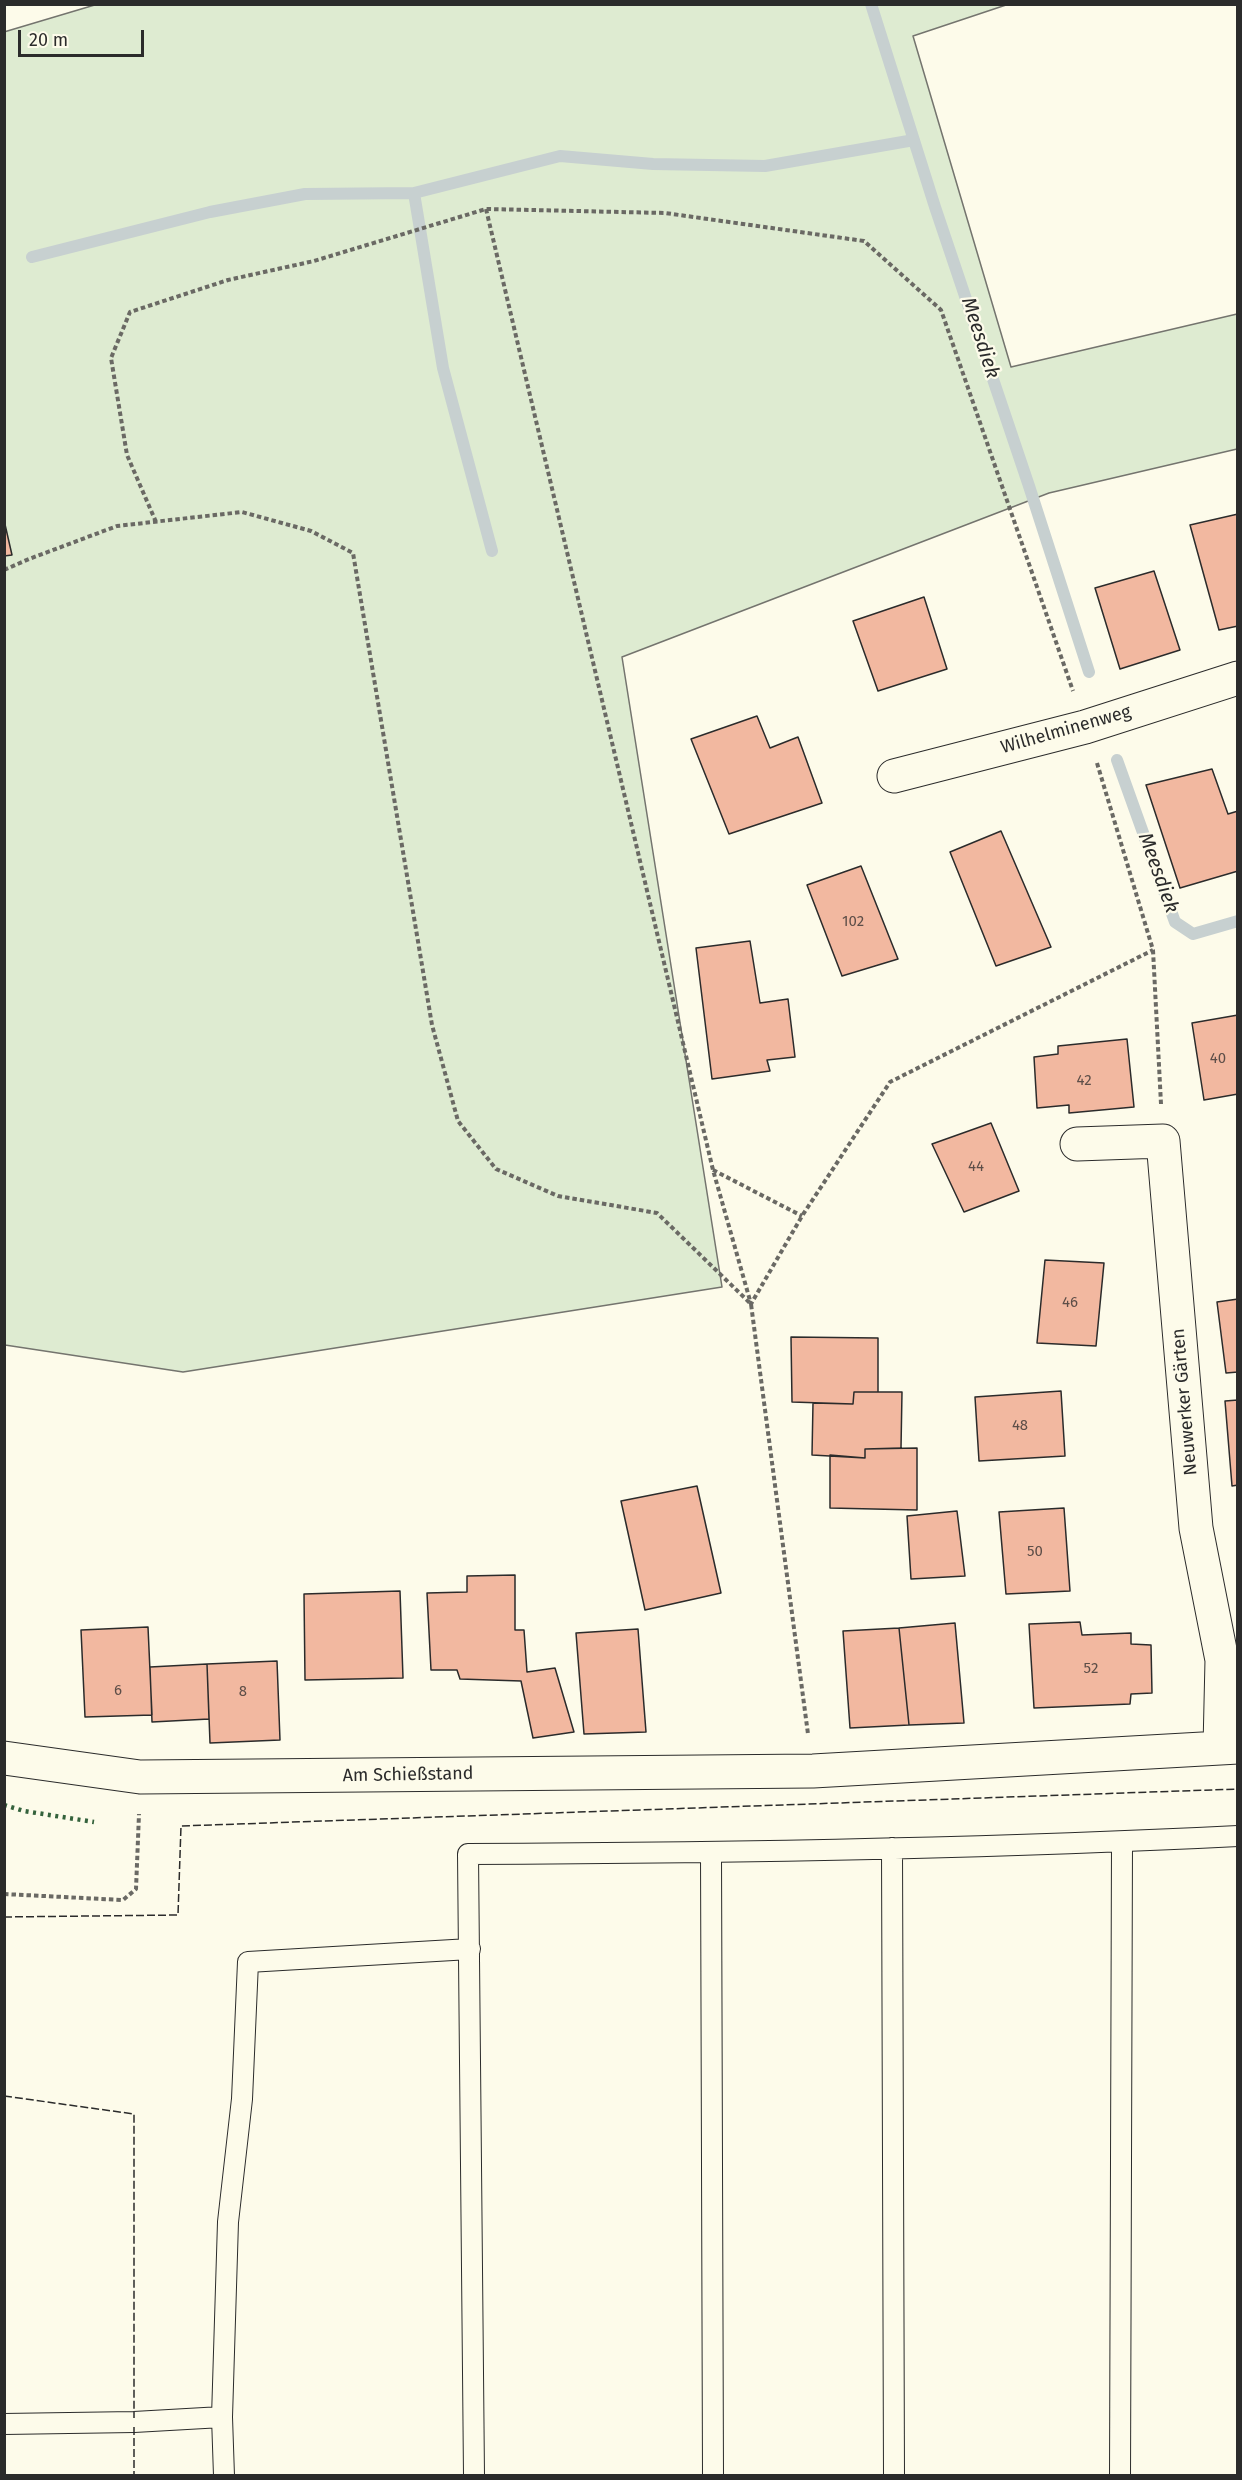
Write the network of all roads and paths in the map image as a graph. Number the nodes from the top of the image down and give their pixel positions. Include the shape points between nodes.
1 (486, 209) junction
2 (156, 522) junction
3 (4, 570) edge
4 (1238, 678) edge
5 (1085, 727) junction
6 (894, 776) dead end
7 (1154, 950) junction
8 (1163, 1141) junction
9 (1077, 1144) dead end
10 (712, 1170) junction
11 (802, 1216) junction
12 (751, 1304) junction
13 (1229, 1747) edge
14 (4, 1758) edge
15 (813, 1771) junction
16 (140, 1777) junction
17 (1238, 1836) edge
18 (1122, 1842) junction
19 (892, 1848) junction
20 (711, 1853) junction
21 (4, 1894) edge
22 (470, 1949) junction
23 (222, 2417) junction
24 (4, 2424) edge
25 (224, 2475) edge
26 (474, 2475) edge
27 (713, 2475) edge
28 (894, 2475) edge
29 (1120, 2475) edge

1 - 2 path via 314,261 228,280 130,312 111,358 127,454
1 - 5 path via 665,213 864,241 873,248 941,310
1 - 10 path
2 - 3 path via 117,526
2 - 12 path via 242,512 311,531 353,553 432,1025 458,1120 496,1169 558,1196 657,1213
4 - 5 street, Wilhelminenweg
5 - 6 street, Wilhelminenweg
5 - 7 path
7 - 8 path
7 - 11 path via 890,1082
8 - 9 street
8 - 13 street, Neuwerker Gärten via 1196,1528 1222,1660
10 - 11 path
10 - 12 path
11 - 12 path
12 - 15 path
13 - 15 street, Neuwerker Gärten
14 - 16 street, Am Schießstand
15 - 16 street, Am Schießstand
16 - 21 path via 136,1889 123,1900
17 - 18 lane
18 - 19 lane
18 - 29 lane
19 - 20 lane
19 - 28 lane
20 - 22 lane via 468,1854
20 - 27 lane
22 - 23 lane via 248,1962 242,2099 228,2222
22 - 26 lane
23 - 24 lane
23 - 25 lane

